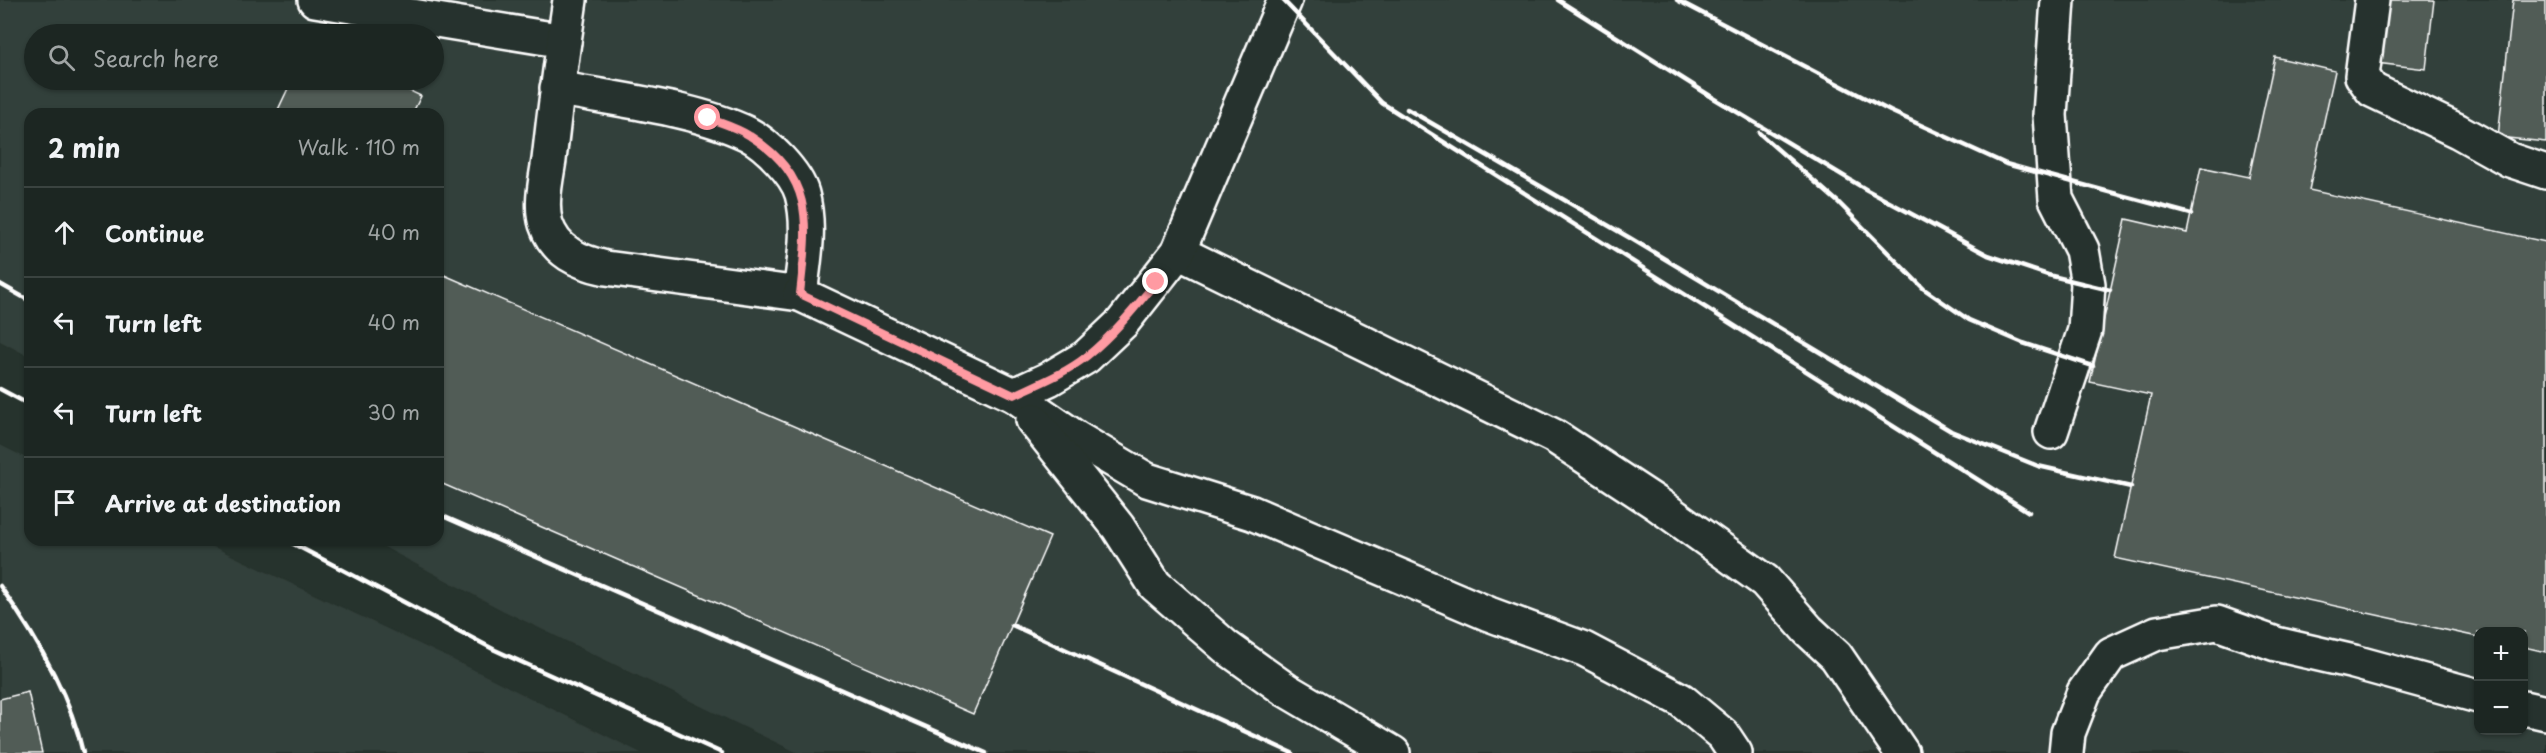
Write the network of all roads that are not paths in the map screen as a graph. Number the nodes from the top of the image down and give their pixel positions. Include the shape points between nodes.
1 (315, 0) edge
2 (570, 0) edge
3 (1285, 0) edge
4 (2058, 0) edge
5 (2372, 0) edge
6 (564, 41) junction
7 (557, 88) junction
8 (2546, 172) edge
9 (1178, 252) junction
10 (800, 294) junction
11 (1014, 395) junction
12 (2051, 432) dead end
13 (2474, 695) edge
14 (2528, 709) edge
15 (2546, 713) edge
16 (1393, 753) edge
17 (1735, 753) edge
18 (1902, 753) edge
19 (2066, 753) edge

1 - 6 lane
2 - 6 lane
3 - 9 lane
4 - 12 lane via 2050,115 2056,200 2082,250 2088,284 2085,330
5 - 8 lane via 2362,76 2372,90 2510,160
6 - 7 lane
7 - 10 lane via 708,118 750,135 785,164 802,193 807,228
7 - 10 lane via 544,201 546,224 558,247 581,262 606,268
9 - 11 lane via 1122,323 1086,357 1049,380
9 - 18 lane via 1554,436 1656,503 1765,581 1836,656
10 - 11 lane
11 - 16 lane via 1118,527 1155,585 1226,647 1286,690
11 - 17 lane via 1148,480 1252,513 1584,650 1681,700 1723,735
13 - 19 lane via 2276,644 2217,623 2157,633 2110,654 2084,692 2068,733
14 - 15 lane

